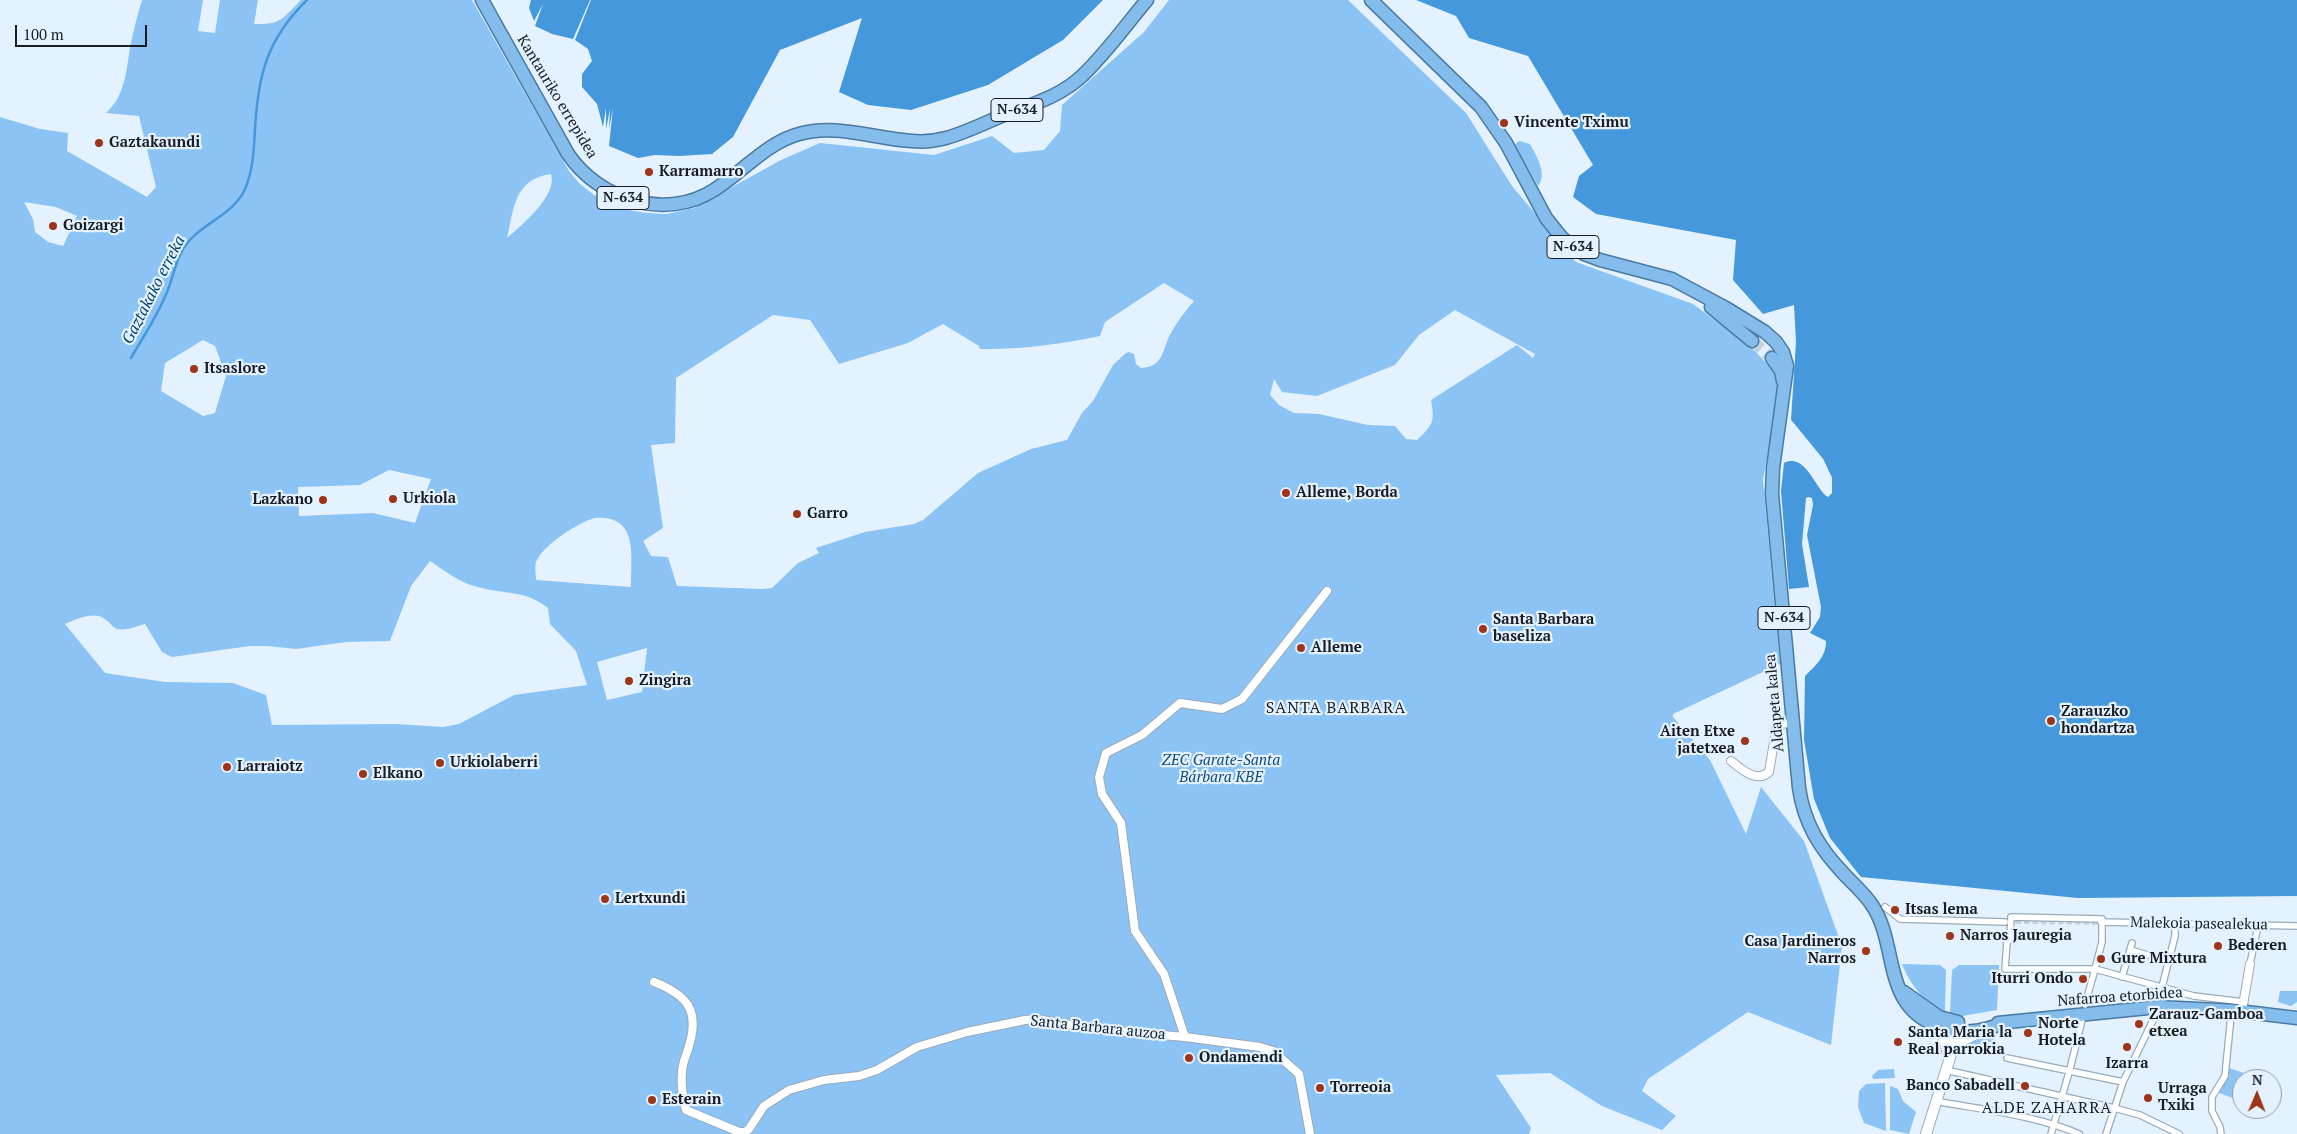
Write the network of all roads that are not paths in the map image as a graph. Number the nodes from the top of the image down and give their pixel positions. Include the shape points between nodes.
1 (482, 0) edge
2 (1146, 0) edge
3 (1371, 0) edge
4 (1690, 289) junction
5 (1752, 341) tunnel mouth
6 (1772, 358) tunnel mouth
7 (1785, 388) junction
8 (1327, 591) dead end
9 (1793, 723) junction
10 (1731, 761) dead end
11 (1885, 907) dead end
12 (2005, 922) tunnel mouth
13 (2101, 922) junction
14 (2175, 924) junction
15 (2258, 926) junction
16 (2297, 926) edge
17 (2132, 943) dead end
18 (2130, 950) junction
19 (2169, 961) junction
20 (2250, 964) joint
21 (2095, 969) junction
22 (2122, 977) junction
23 (654, 982) dead end
24 (2162, 987) junction
25 (1898, 988) junction
26 (2085, 1005) dead end
27 (2239, 1010) junction
28 (2157, 1012) dead end
29 (2297, 1018) edge
30 (2082, 1020) dead end
31 (2000, 1023) junction
32 (1949, 1029) junction
33 (1982, 1031) junction
34 (1185, 1037) junction
35 (1954, 1045) junction
36 (1949, 1057) junction
37 (2007, 1058) dead end
38 (2070, 1069) junction
39 (1950, 1071) dead end
40 (2123, 1082) junction
41 (2063, 1096) junction
42 (1941, 1102) dead end
43 (2114, 1108) junction
44 (2054, 1125) junction
45 (1310, 1134) edge
46 (1926, 1134) edge
47 (2051, 1134) edge
48 (2079, 1134) edge
49 (2106, 1134) edge
50 (2179, 1134) edge
51 (2221, 1134) edge

1 - 2 highway, Kantauriko errepidea / N-634 via 568,154 584,174 623,198 646,203 680,204 715,190 771,147 799,134 832,130 928,141 962,132 1058,93 1082,76
3 - 4 highway, N-634 via 1481,108 1506,143 1546,218 1562,238 1584,254 1665,277
4 - 5 highway, N-634
4 - 7 highway, N-634 via 1733,312 1776,342 1784,352 1787,366
6 - 7 highway, N-634 via 1781,371
7 - 9 highway, Aldapeta kalea / N-634 via 1772,494
8 - 34 street, Santa Barbara auzoa via 1242,699 1222,709 1180,703 1142,735 1106,753 1099,777 1102,794 1121,823 1135,931 1164,974
9 - 10 street via 1776,724 1769,772 1764,777 1748,773
9 - 25 highway, Aldapeta kalea / N-634 via 1800,797 1808,824 1819,844 1878,915
11 - 12 street via 1900,919
13 - 14 street, Malekoia pasealekua
13 - 21 street via 2102,942
13 - 21 street, Malekoia pasealekua via 2102,919 2011,917 2010,940 2007,942 2005,970
14 - 15 street, Malekoia pasealekua
14 - 19 street
15 - 16 street, Malekoia pasealekua
15 - 20 street
17 - 18 street
18 - 19 street
18 - 22 street
19 - 24 street
20 - 27 street
21 - 22 street
21 - 26 street
22 - 24 street
23 - 34 street, Santa Barbara auzoa via 682,996 693,1015 690,1044 682,1071 686,1110 738,1132 749,1129 764,1106 789,1090 824,1080 859,1076 877,1070 917,1046 967,1032 1038,1019 1093,1029
24 - 27 street
25 - 32 highway, N-634
25 - 32 highway, N-634 via 1909,1007 1928,1022
27 - 29 highway, Nafarroa etorbidea / N-634
27 - 31 highway, Nafarroa etorbidea / N-634 via 2158,1007
27 - 51 street via 2224,1076 2212,1097 2212,1111
28 - 40 street
30 - 38 street
31 - 32 highway, N-634 via 1964,1023
31 - 33 highway, N-634
32 - 33 highway, N-634
32 - 35 main road
32 - 36 main road
33 - 35 main road
34 - 45 street, Santa Barbara auzoa via 1260,1047 1287,1061 1299,1074
35 - 36 main road
36 - 46 main road
37 - 38 street
38 - 40 street
38 - 41 street
39 - 41 street
40 - 43 street
41 - 43 street
41 - 44 street
42 - 44 street
43 - 49 street
43 - 50 street via 2140,1115
44 - 47 street
44 - 48 street

